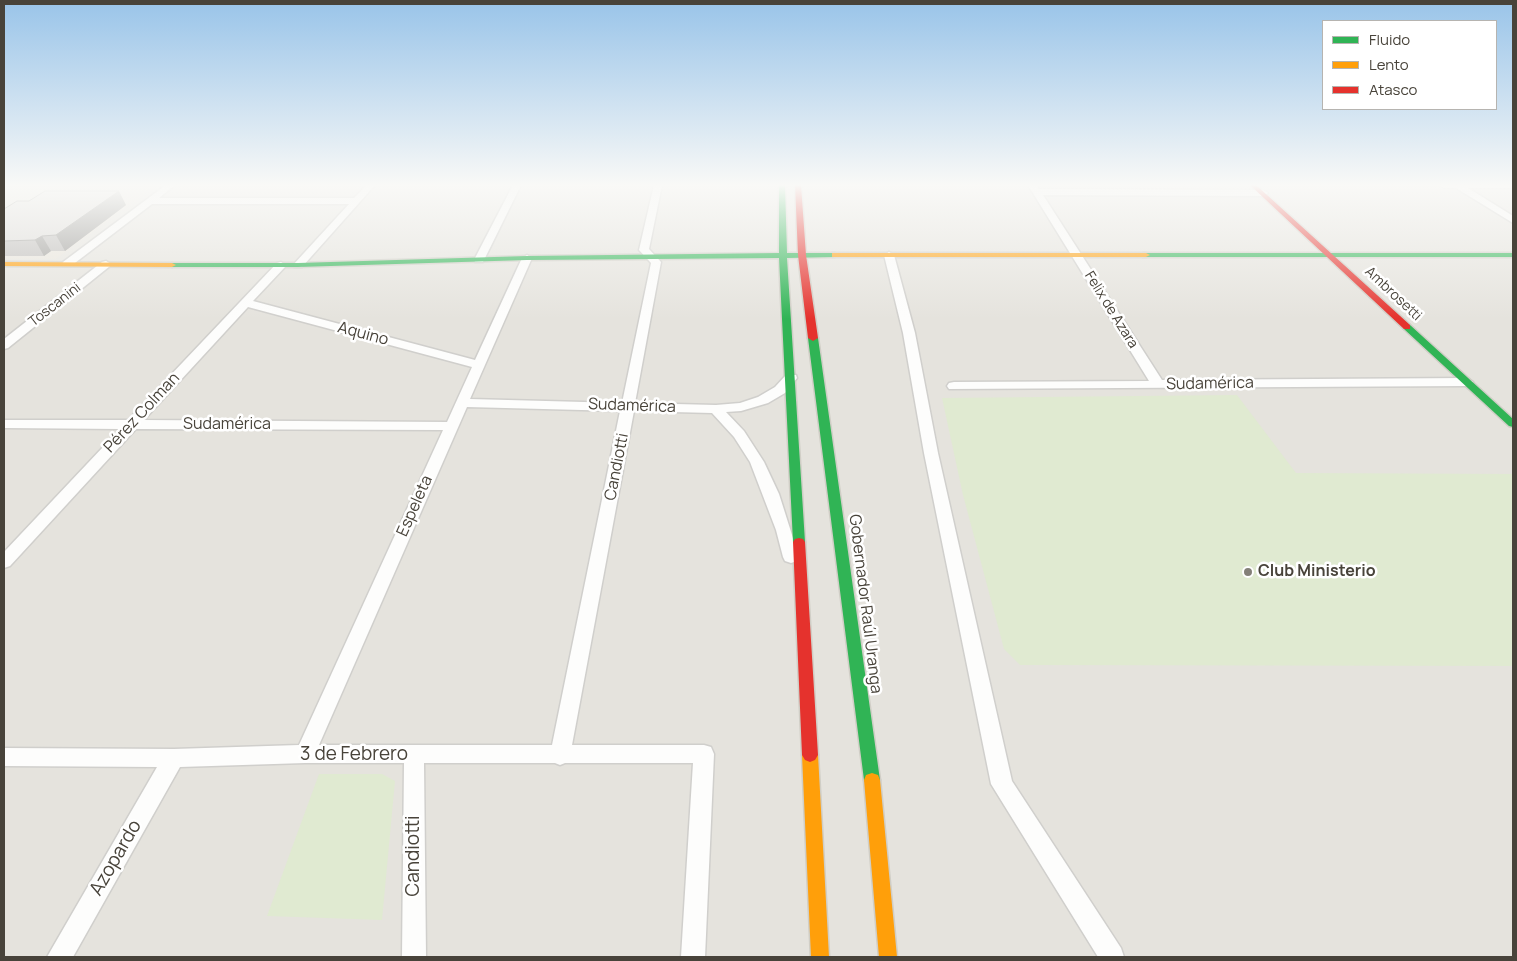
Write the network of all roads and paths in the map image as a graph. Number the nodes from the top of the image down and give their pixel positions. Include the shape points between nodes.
1 (112, 230) edge
2 (330, 230) edge
3 (494, 230) edge
4 (648, 230) edge
5 (783, 230) edge
6 (801, 230) edge
7 (1060, 230) edge
8 (1302, 230) edge
9 (1075, 254) junction
10 (1328, 254) junction
11 (783, 255) junction
12 (802, 255) junction
13 (889, 255) junction
14 (1513, 255) edge
15 (651, 256) junction
16 (527, 258) junction
17 (479, 260) junction
18 (4, 264) edge
19 (67, 264) junction
20 (106, 264) junction
21 (280, 265) junction
22 (298, 265) junction
23 (246, 303) junction
24 (4, 345) edge
25 (480, 365) junction
26 (791, 378) junction
27 (1467, 382) junction
28 (1158, 385) junction
29 (954, 386) dead end
30 (463, 403) junction
31 (629, 406) junction
32 (716, 409) junction
33 (4, 424) edge
34 (1513, 424) edge
35 (130, 425) junction
36 (450, 426) junction
37 (4, 562) edge
38 (802, 602) junction
39 (305, 754) junction
40 (4, 756) edge
41 (414, 756) junction
42 (560, 756) junction
43 (174, 758) junction
44 (59, 957) edge
45 (414, 957) edge
46 (693, 957) edge
47 (820, 957) edge
48 (888, 957) edge
49 (1112, 957) edge

1 - 19 street, Toscanini
2 - 22 street
3 - 17 street
4 - 15 street, Candiotti via 644,250
5 - 11 street
6 - 12 street, Gobernador Raúl Uranga
7 - 9 street, Felix de Azara
8 - 10 street, Ambrosetti
9 - 10 street
9 - 13 street
9 - 28 street, Felix de Azara
10 - 14 street
10 - 27 street, Ambrosetti
11 - 12 street
11 - 15 street
11 - 26 street
12 - 13 street
12 - 48 street, Gobernador Raúl Uranga via 872,788
13 - 49 street via 909,333 931,453 1002,784
15 - 16 street
15 - 31 street, Candiotti via 656,262
16 - 17 street
16 - 25 street, Espeleta
17 - 22 street
18 - 19 street
19 - 20 street
20 - 21 street
20 - 24 street, Toscanini
21 - 22 street
21 - 23 street, Pérez Colman
23 - 25 street, Aquino
23 - 35 street, Pérez Colman
25 - 30 street, Espeleta
26 - 32 street, Sudamérica via 780,390 763,400
26 - 38 street
27 - 28 street, Sudamérica
27 - 34 street, Ambrosetti
28 - 29 street, Sudamérica
30 - 31 street, Sudamérica
30 - 36 street, Espeleta
31 - 32 street, Sudamérica
31 - 42 street, Candiotti
32 - 38 street via 740,434 757,462 784,530
33 - 35 street, Sudamérica
35 - 36 street, Sudamérica
35 - 37 street, Pérez Colman
36 - 39 street, Espeleta
38 - 47 street
39 - 41 street, 3 de Febrero
39 - 43 street, 3 de Febrero
40 - 43 street, 3 de Febrero
41 - 42 street, 3 de Febrero
41 - 45 street, Candiotti
42 - 46 street, 3 de Febrero via 704,754
43 - 44 street, Azopardo

